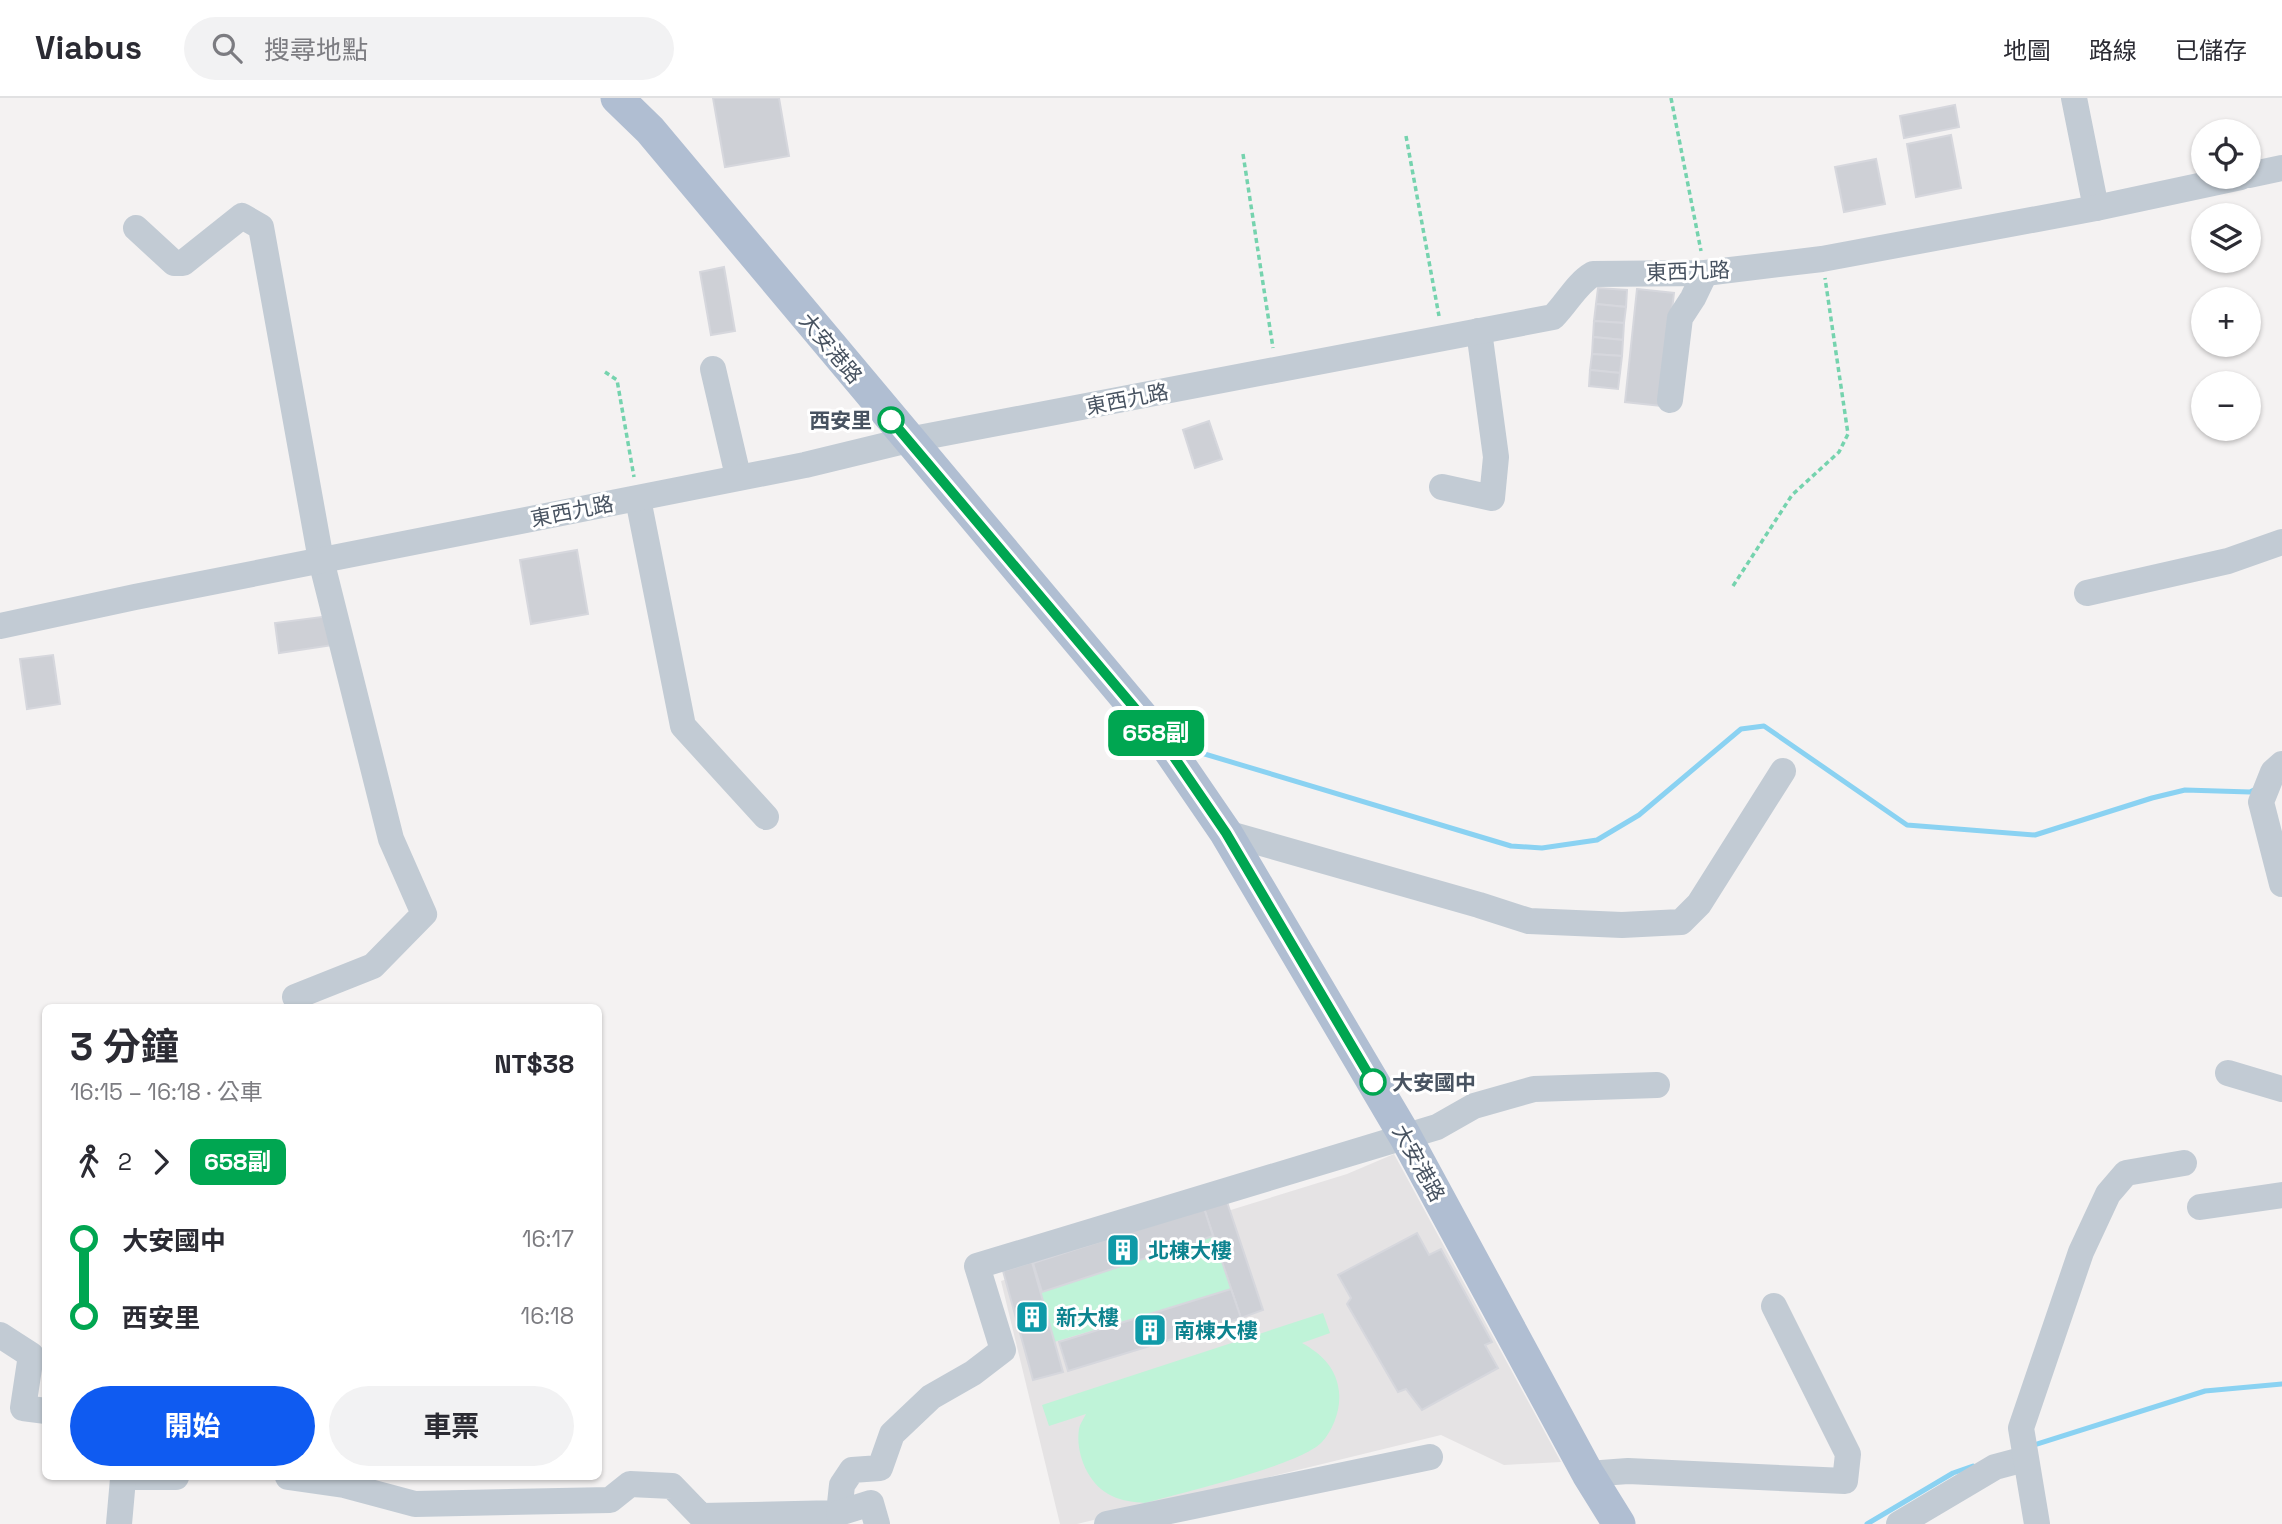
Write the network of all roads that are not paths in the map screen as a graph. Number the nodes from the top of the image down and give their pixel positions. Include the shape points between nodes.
1 (617, 98) edge
2 (2074, 98) edge
3 (2282, 168) edge
4 (2261, 172) edge
5 (2191, 188) edge
6 (2096, 208) junction
7 (136, 228) dead end
8 (1705, 273) junction
9 (1479, 331) junction
10 (713, 369) dead end
11 (1670, 400) dead end
12 (908, 440) junction
13 (738, 477) junction
14 (1442, 487) dead end
15 (638, 499) junction
16 (2282, 542) edge
17 (321, 560) junction
18 (2087, 593) dead end
19 (0, 626) edge
20 (2282, 764) edge
21 (1783, 771) dead end
22 (766, 817) dead end
23 (1226, 833) junction
24 (2282, 884) edge
25 (295, 997) dead end
26 (2228, 1073) dead end
27 (1657, 1085) dead end
28 (2282, 1089) edge
29 (1405, 1136) junction
30 (2184, 1163) dead end
31 (2282, 1195) edge
32 (2200, 1207) dead end
33 (1773, 1306) dead end
34 (0, 1335) edge
35 (42, 1410) edge
36 (2024, 1445) junction
37 (1430, 1457) dead end
38 (1588, 1474) junction
39 (123, 1480) edge
40 (309, 1480) edge
41 (611, 1512) edge
42 (839, 1513) junction
43 (119, 1524) edge
44 (877, 1524) edge
45 (1107, 1524) edge
46 (1619, 1524) edge
47 (1899, 1524) edge
48 (2037, 1524) edge

1 - 12 main road, 大安港路 via 650,130
2 - 6 street
3 - 4 street
5 - 6 street, 東西九路
6 - 8 street, 東西九路 via 1822,259
7 - 17 street via 174,263 183,263 242,215 261,227
8 - 9 street, 東西九路 via 1593,274 1580,281 1553,317
8 - 11 street via 1680,317
9 - 12 street, 東西九路
9 - 14 street via 1496,457 1492,499
10 - 13 street
12 - 13 street, 東西九路
12 - 23 main road, 大安港路 via 1165,744
13 - 15 street, 東西九路
15 - 17 street, 東西九路
15 - 22 street via 683,726
16 - 18 street via 2228,561
17 - 19 street, 東西九路
17 - 25 street via 391,839 424,914 373,965
20 - 24 street via 2273,772 2261,802
21 - 23 street via 1699,904 1681,922 1529,921
23 - 29 main road, 大安港路
26 - 28 street
27 - 29 street via 1534,1089 1474,1106 1437,1127
29 - 38 main road, 大安港路
29 - 42 street via 977,1266 1003,1350 930,1397 892,1434 880,1468 852,1471 842,1485
30 - 36 street via 2126,1174 2108,1194 2081,1252
31 - 32 street
33 - 38 street via 1848,1454 1845,1481 1628,1471
34 - 35 street via 31,1355 23,1408
36 - 47 street
36 - 48 street
37 - 45 street
38 - 46 main road, 大安港路
39 - 43 street
40 - 41 street via 415,1504
41 - 42 street via 630,1484 672,1486 701,1516
42 - 44 street via 871,1503

